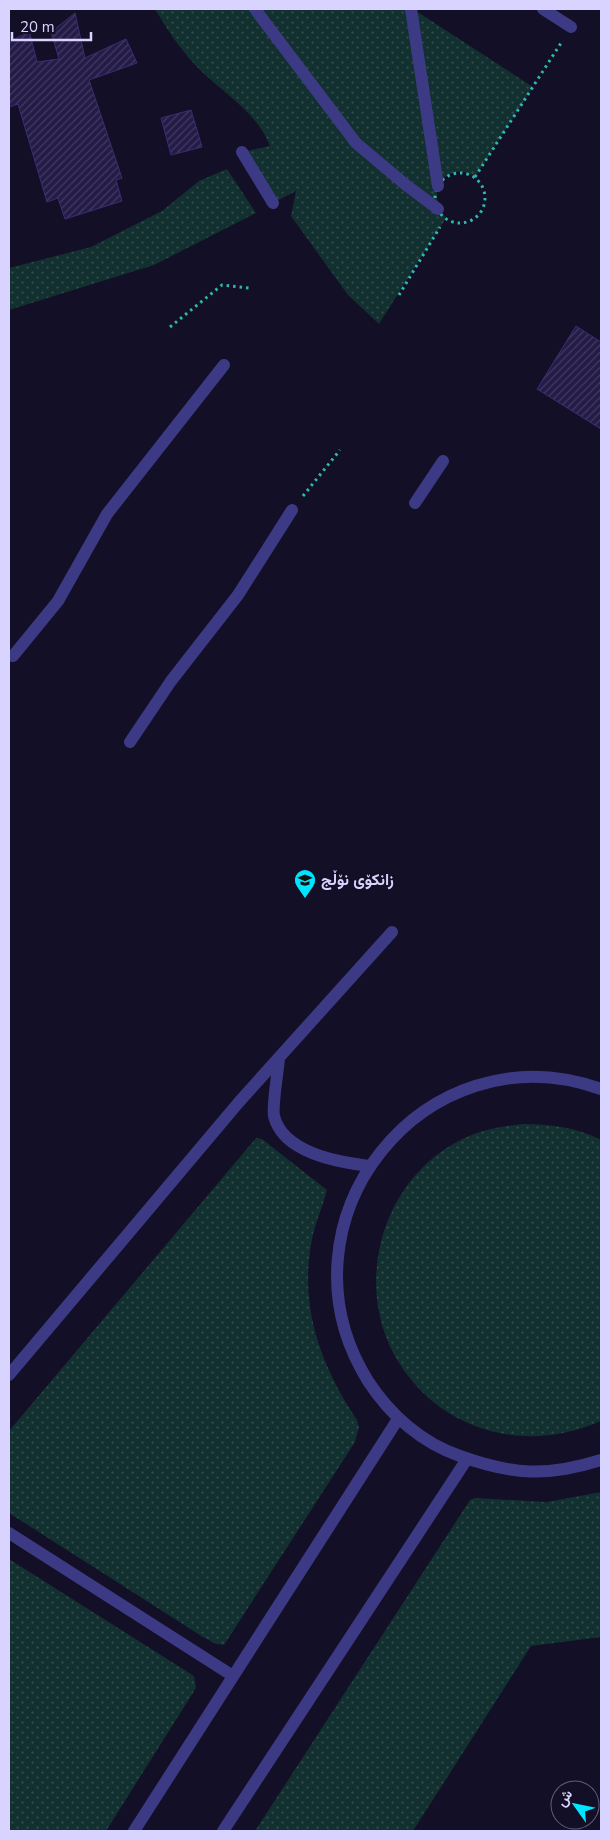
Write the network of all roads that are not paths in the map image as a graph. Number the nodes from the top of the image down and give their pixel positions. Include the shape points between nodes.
1 (255, 9) edge
2 (411, 9) edge
3 (543, 9) edge
4 (571, 27) road end
5 (242, 152) dead end
6 (438, 186) road end
7 (273, 203) dead end
8 (442, 214) road end
9 (224, 365) dead end
10 (443, 461) dead end
11 (415, 503) dead end
12 (292, 510) road end
13 (13, 656) dead end
14 (130, 742) dead end
15 (392, 932) dead end
16 (279, 1058) junction
17 (601, 1089) edge
18 (369, 1166) junction
19 (9, 1375) edge
20 (398, 1419) junction
21 (467, 1459) junction
22 (601, 1460) edge
23 (9, 1532) edge
24 (233, 1676) junction
25 (134, 1831) edge
26 (223, 1831) edge

1 - 8 street via 356,143
2 - 6 street
3 - 4 street
5 - 7 street
9 - 13 street via 107,514 58,601
10 - 11 street
12 - 14 street via 238,595 171,681
15 - 16 street
16 - 18 street via 274,1115 285,1136 319,1156 336,1162
16 - 19 street
17 - 18 street via 531,1076 474,1086 422,1111 400,1130
18 - 20 street via 350,1204 340,1235 338,1301 357,1364
20 - 21 street via 441,1449
20 - 24 street
21 - 22 street via 521,1472 559,1470
21 - 26 street
23 - 24 street
24 - 25 street

